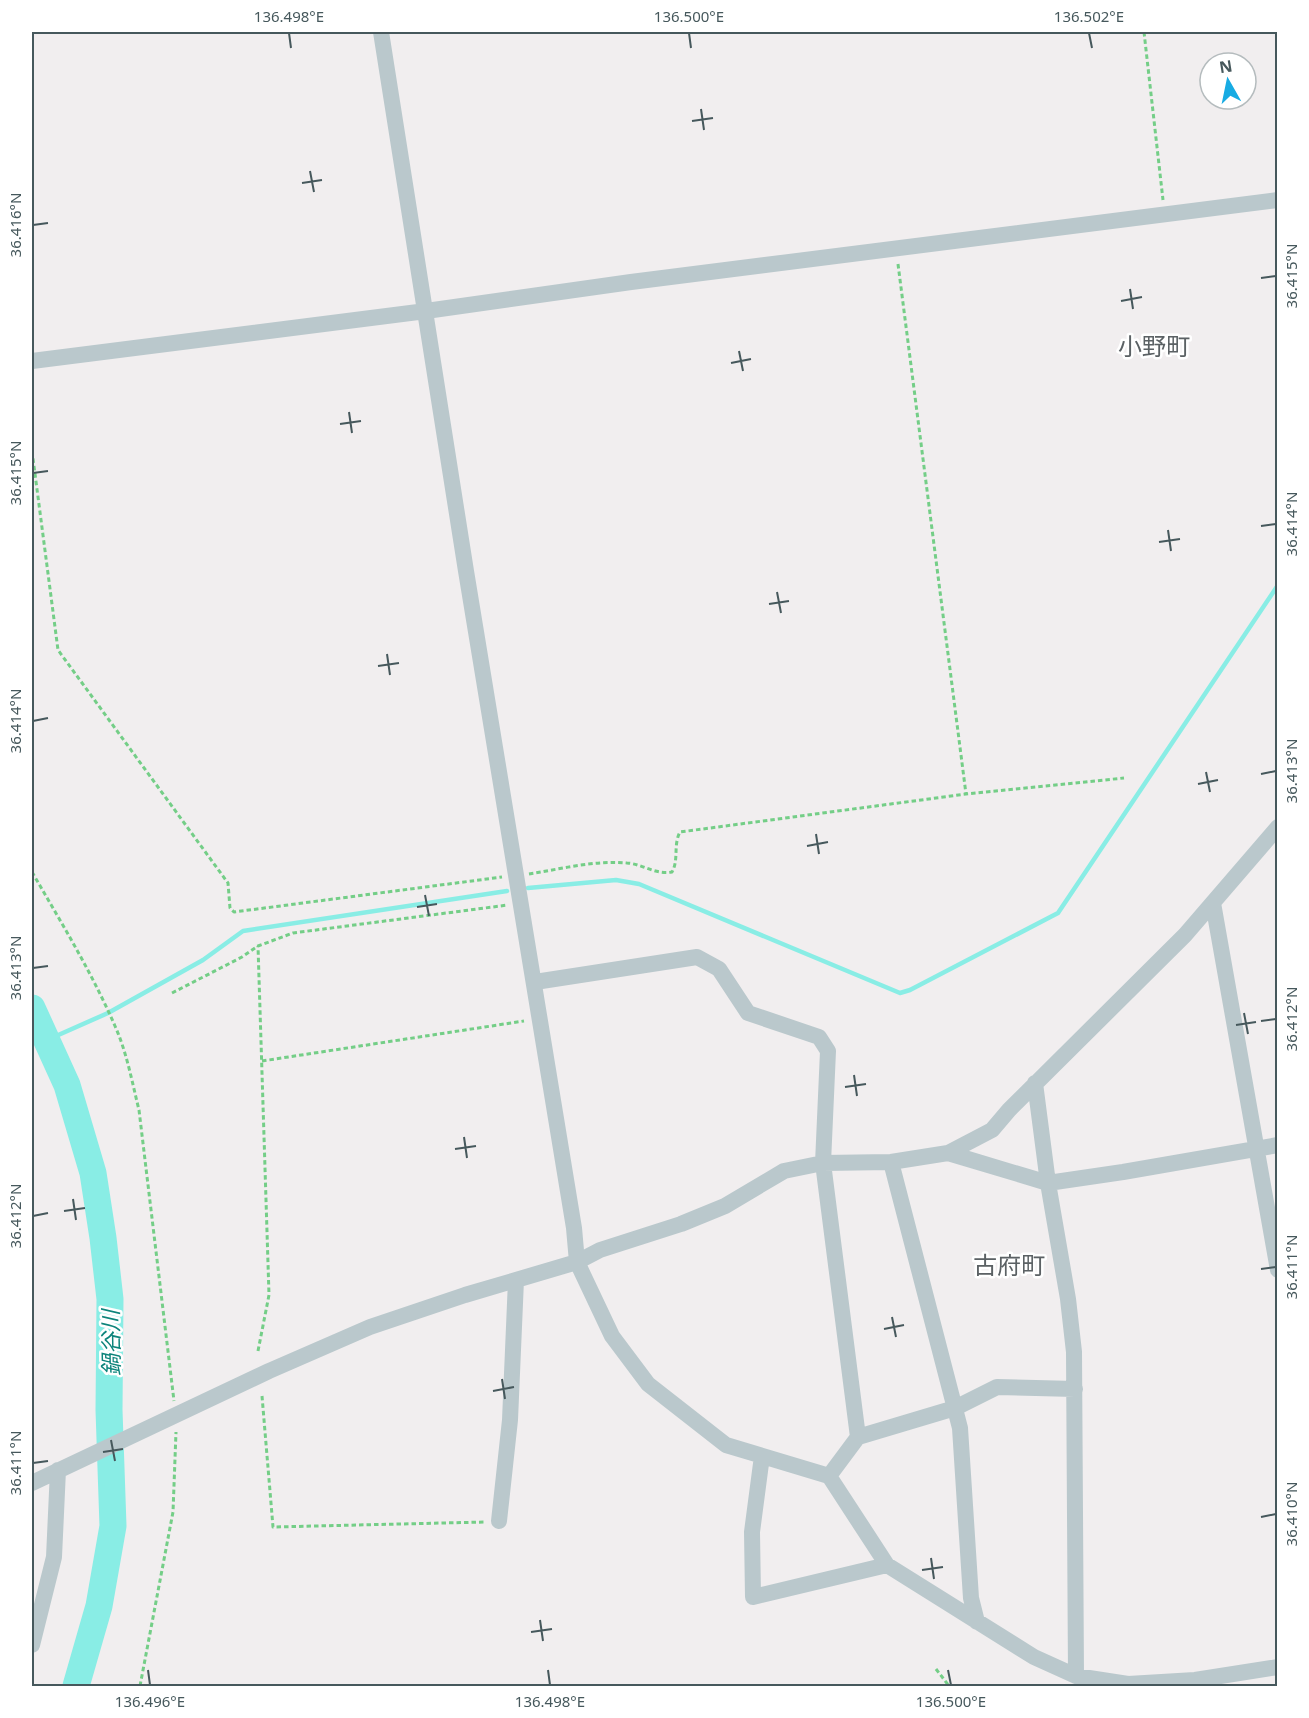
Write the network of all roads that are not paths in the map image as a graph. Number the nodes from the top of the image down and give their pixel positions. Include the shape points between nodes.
1 (381, 32) edge
2 (1278, 200) edge
3 (426, 312) junction
4 (32, 361) edge
5 (1278, 827) edge
6 (1214, 903) junction
7 (534, 982) junction
8 (1035, 1083) junction
9 (1278, 1145) edge
10 (1256, 1149) junction
11 (948, 1153) junction
12 (891, 1162) junction
13 (824, 1163) junction
14 (1048, 1183) junction
15 (577, 1262) junction
16 (1278, 1270) edge
17 (516, 1280) junction
18 (1075, 1389) junction
19 (955, 1408) junction
20 (858, 1437) junction
21 (762, 1456) junction
22 (58, 1470) junction
23 (829, 1476) junction
24 (32, 1483) edge
25 (499, 1521) road end
26 (887, 1565) junction
27 (977, 1622) junction
28 (32, 1645) edge
29 (1278, 1667) edge
30 (1076, 1676) junction

1 - 3 street
2 - 3 street via 631,282
3 - 4 street
3 - 7 street
5 - 6 street
6 - 8 street
6 - 10 street
7 - 13 street via 697,957 719,969 748,1013 819,1037 828,1051
7 - 15 street
8 - 11 street via 992,1130
8 - 14 street
9 - 10 street
10 - 14 street
10 - 16 street
11 - 12 street
11 - 14 street
12 - 13 street
12 - 19 street
13 - 15 street via 784,1171 725,1206 600,1250
13 - 20 street
14 - 18 street via 1068,1299
15 - 17 street
15 - 21 street via 612,1336 648,1384 726,1445
17 - 22 street via 370,1327
17 - 25 street via 510,1420
18 - 19 street via 997,1387
18 - 30 street
19 - 20 street
19 - 27 street via 960,1428 971,1598
20 - 23 street
21 - 23 street
21 - 26 street via 752,1532 753,1597
22 - 24 street
22 - 28 street via 54,1557
23 - 26 street
26 - 27 street
27 - 30 street via 1034,1657
29 - 30 street via 1195,1680 1128,1684

